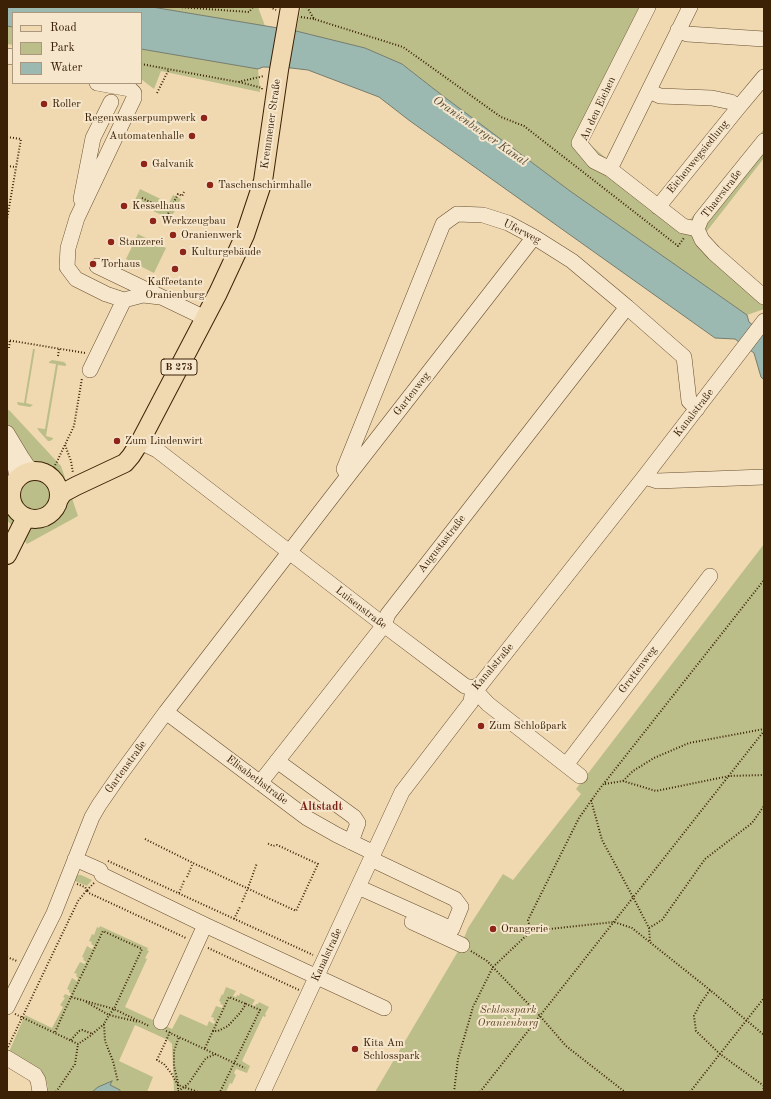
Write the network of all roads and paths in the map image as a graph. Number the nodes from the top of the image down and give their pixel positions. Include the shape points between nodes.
1 (178, 7) edge
2 (253, 7) edge
3 (270, 7) edge
4 (307, 7) edge
5 (648, 7) edge
6 (690, 7) edge
7 (287, 14) edge
8 (314, 19) junction
9 (678, 30) junction
10 (764, 39) edge
11 (142, 64) edge
12 (169, 69) junction
13 (271, 73) junction
14 (764, 77) edge
15 (238, 82) junction
16 (102, 84) edge
17 (649, 91) junction
18 (157, 93) dead end
19 (261, 95) dead end
20 (111, 102) dead end
21 (738, 108) junction
22 (7, 137) edge
23 (764, 141) edge
24 (7, 166) edge
25 (16, 167) junction
26 (610, 169) junction
27 (184, 192) dead end
28 (142, 198) dead end
29 (164, 201) dead end
30 (152, 202) junction
31 (161, 207) junction
32 (658, 207) junction
33 (149, 208) dead end
34 (169, 211) junction
35 (7, 218) edge
36 (78, 218) junction
37 (173, 218) dead end
38 (697, 229) junction
39 (534, 237) junction
40 (678, 246) dead end
41 (97, 266) dead end
42 (160, 297) junction
43 (764, 297) edge
44 (124, 300) junction
45 (627, 307) junction
46 (205, 318) junction
47 (762, 324) edge
48 (9, 340) edge
49 (8, 348) dead end
50 (59, 349) junction
51 (86, 354) dead end
52 (58, 356) dead end
53 (86, 373) joint
54 (697, 409) junction
55 (7, 433) edge
56 (140, 442) junction
57 (65, 445) junction
58 (7, 447) edge
59 (108, 470) junction
60 (74, 473) dead end
61 (46, 475) junction
62 (348, 476) junction
63 (645, 476) junction
64 (764, 477) edge
65 (16, 479) junction
66 (58, 499) junction
67 (9, 502) edge
68 (26, 517) junction
69 (290, 552) junction
70 (7, 555) edge
71 (710, 576) dead end
72 (764, 580) edge
73 (384, 625) junction
74 (473, 688) junction
75 (166, 712) junction
76 (764, 730) edge
77 (277, 761) junction
78 (566, 765) junction
79 (764, 775) edge
80 (580, 776) dead end
81 (729, 776) junction
82 (623, 781) junction
83 (260, 783) junction
84 (604, 785) junction
85 (591, 800) junction
86 (764, 806) edge
87 (145, 839) dead end
88 (351, 842) junction
89 (267, 843) dead end
90 (372, 856) junction
91 (108, 860) dead end
92 (74, 863) junction
93 (193, 863) junction
94 (257, 863) dead end
95 (186, 877) dead end
96 (184, 881) dead end
97 (248, 888) junction
98 (356, 892) junction
99 (179, 893) junction
100 (634, 897) junction
101 (242, 902) dead end
102 (240, 907) dead end
103 (223, 914) junction
104 (234, 919) junction
105 (614, 922) junction
106 (210, 927) junction
107 (649, 928) junction
108 (531, 931) junction
109 (197, 943) junction
110 (650, 943) junction
111 (462, 944) joint
112 (324, 961) junction
113 (493, 968) junction
114 (317, 977) junction
115 (710, 990) junction
116 (309, 994) junction
117 (71, 997) junction
118 (764, 998) edge
119 (84, 1001) junction
120 (246, 1004) junction
121 (384, 1008) dead end
122 (114, 1009) junction
123 (10, 1010) edge
124 (109, 1015) junction
125 (540, 1016) junction
126 (22, 1018) junction
127 (746, 1020) junction
128 (142, 1023) junction
129 (104, 1024) junction
130 (164, 1028) junction
131 (213, 1031) junction
132 (55, 1032) junction
133 (93, 1034) junction
134 (764, 1036) edge
135 (180, 1038) junction
136 (70, 1040) junction
137 (78, 1044) junction
138 (204, 1049) junction
139 (7, 1050) edge
140 (216, 1054) junction
141 (720, 1054) junction
142 (7, 1058) edge
143 (234, 1063) junction
144 (245, 1068) dead end
145 (118, 1082) dead end
146 (178, 1085) junction
147 (764, 1086) edge
148 (185, 1087) junction
149 (40, 1089) edge
150 (56, 1092) edge
151 (178, 1092) edge
152 (198, 1092) edge
153 (220, 1092) edge
154 (263, 1092) edge
155 (454, 1092) edge
156 (480, 1092) edge
157 (625, 1092) edge
158 (690, 1092) edge
159 (763, 1092) edge

1 - 2 path via 249,12
3 - 7 path
4 - 8 path
5 - 26 street, An den Eichen via 579,143 594,161
6 - 9 street
7 - 8 path
7 - 13 main road, B 273
8 - 40 path via 403,47 501,117 524,126
9 - 10 street via 687,34
9 - 17 street
11 - 12 path
12 - 15 path
12 - 18 path
13 - 15 path
13 - 46 main road, Kremmener Straße / B 273 via 263,181 245,235
14 - 21 street, Eichenwegsiedlung
15 - 19 path via 262,88
16 - 36 street via 130,89 134,93 134,98
17 - 21 street via 660,96 712,98 731,102
17 - 26 street
20 - 36 street via 93,138
21 - 32 street, Eichenwegsiedlung
22 - 25 path via 21,139
23 - 38 street, Thaerstraße via 701,219
24 - 25 path
25 - 35 path
26 - 32 street, An den Eichen
27 - 34 path via 182,196 178,194
28 - 30 path
29 - 31 path
30 - 31 path
30 - 33 path
31 - 34 path
32 - 38 street, An den Eichen via 683,226
34 - 37 path via 167,216
36 - 44 street via 68,248 67,267 76,279
38 - 43 street, Thaerstraße via 702,240 714,253
39 - 45 street, Uferweg via 572,261
39 - 62 street, Gartenweg
39 - 62 street, Uferweg via 508,223 483,215 457,214 443,224 344,469
41 - 42 street
42 - 44 street via 143,295
42 - 46 street
44 - 53 street
45 - 54 street, Uferweg via 684,357 689,401
45 - 73 street, Augustastraße via 388,614
46 - 56 main road, Kremmener Straße / B 273
47 - 54 street, Kanalstraße
48 - 49 path
48 - 50 path
50 - 51 path
50 - 52 path
53 - 57 path via 74,426
54 - 63 street, Kanalstraße
55 - 61 street via 28,466
56 - 59 main road, Kremmener Straße / B 273 via 127,461
56 - 69 street, Luisenstraße via 157,450
57 - 60 path
57 - 61 path
58 - 65 street via 14,461
59 - 61 main road, Kremmener Straße / B 273 via 59,480
59 - 66 main road, Kremmener Straße / B 273 via 63,493
61 - 65 main road via 24,473
61 - 66 main road via 58,488
62 - 69 street, Gartenweg
63 - 64 street via 657,481
63 - 74 street, Kanalstraße via 481,684
65 - 67 main road via 12,485
66 - 68 main road via 54,509 45,517
67 - 68 main road
68 - 70 main road
69 - 73 street, Luisenstraße
69 - 75 street, Gartenstraße
71 - 78 street, Grottenweg
72 - 84 path
73 - 74 street, Luisenstraße via 466,686
73 - 77 street, Augustastraße
74 - 78 street, Luisenstraße via 488,704
74 - 90 street, Kanalstraße via 471,702 402,792
75 - 83 street, Elisabethstraße
75 - 92 street, Gartenstraße via 99,805
76 - 81 path
76 - 82 path via 689,743 654,758 633,771
77 - 83 street, Augustastraße
77 - 88 street via 354,817 358,823
78 - 80 street, Luisenstraße
79 - 81 path
81 - 82 path via 656,791
81 - 100 path
82 - 84 path
83 - 88 street, Elisabethstraße via 307,818
84 - 85 path
85 - 100 path via 602,840
85 - 108 path via 579,818 528,920
86 - 107 path via 752,823 705,859 662,920
87 - 93 path
88 - 90 street, Elisabethstraße
89 - 97 path via 318,864 296,911
90 - 98 street, Kanalstraße
90 - 98 street, Elisabethstraße via 455,899 461,907 452,928
91 - 99 path
92 - 106 street via 95,878 102,875
92 - 123 street, Gartenstraße
93 - 95 path
93 - 97 path
94 - 97 path
96 - 99 path
97 - 101 path
98 - 111 street
98 - 112 street, Kanalstraße
99 - 103 path
100 - 105 path
100 - 107 path
102 - 104 path
103 - 104 path
103 - 106 path
104 - 112 path
105 - 108 path
105 - 110 path via 632,928
105 - 125 path
106 - 109 street
106 - 114 street
107 - 110 path
108 - 113 path
109 - 116 path
109 - 126 path via 87,890 78,901
109 - 130 street
110 - 115 path
111 - 113 path
112 - 114 street, Kanalstraße
113 - 125 path
113 - 155 path via 473,1007 458,1059
114 - 116 street, Kanalstraße
114 - 121 street
115 - 127 path
115 - 141 path via 694,1016 696,1031
116 - 154 street, Kanalstraße
117 - 119 path
117 - 122 path via 103,931 142,949
117 - 132 path
118 - 127 path
119 - 122 path
119 - 124 path
120 - 131 path via 228,1026
120 - 131 path via 229,997
120 - 143 path via 260,1010
122 - 124 path
122 - 128 path
123 - 126 path
124 - 128 path
124 - 129 path
125 - 156 path
125 - 157 path via 566,1046
126 - 132 path
126 - 139 path
127 - 134 path
127 - 141 path
128 - 130 path
129 - 133 path
129 - 145 path via 105,1041
130 - 135 path
130 - 146 path via 157,1060 164,1064
131 - 138 path
132 - 136 path
133 - 136 path via 78,1031
133 - 137 path
135 - 138 path
135 - 146 path via 174,1051
136 - 137 path
137 - 150 path via 75,1064
138 - 140 path
140 - 143 path
140 - 148 path via 206,1058
141 - 147 path
141 - 158 path
142 - 149 street via 34,1074
143 - 144 path
143 - 153 path
146 - 148 path
146 - 151 path
147 - 159 path
148 - 151 path
148 - 152 path

